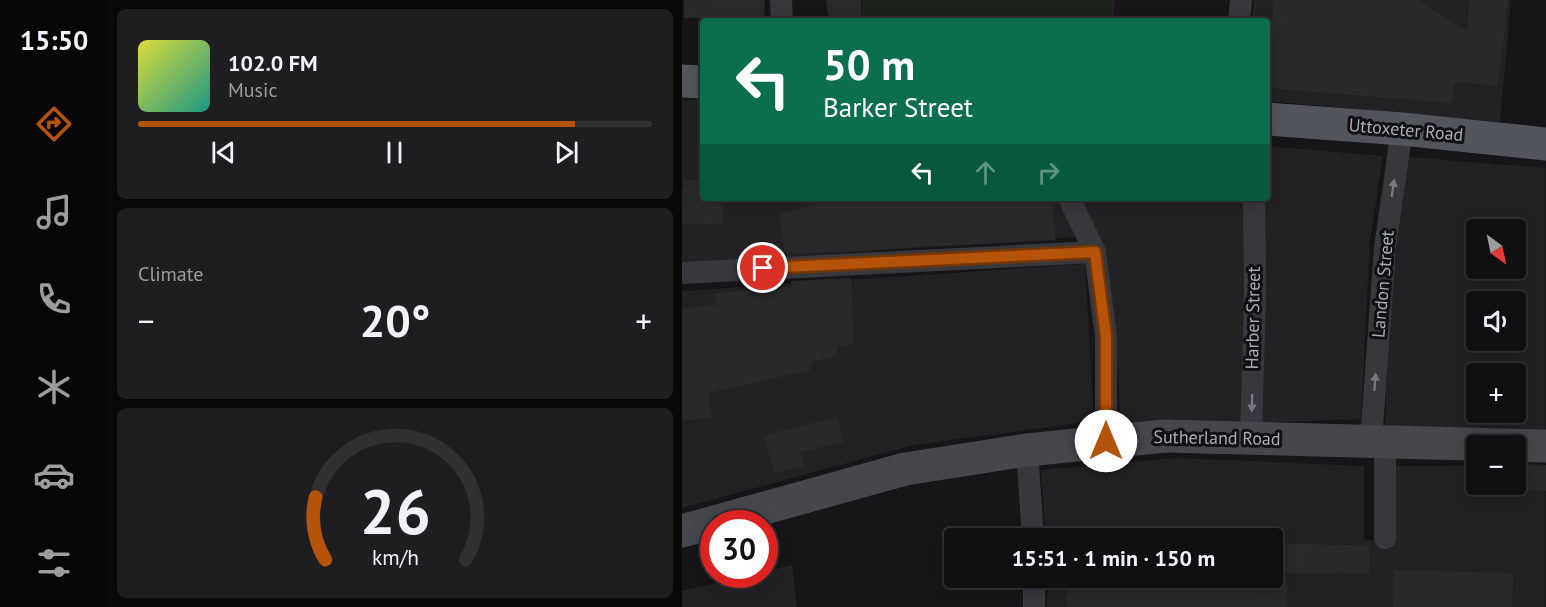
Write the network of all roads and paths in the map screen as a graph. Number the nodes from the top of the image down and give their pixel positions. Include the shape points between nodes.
1 (781, 0) edge
2 (1241, 0) edge
3 (782, 18) edge
4 (1239, 18) edge
5 (682, 81) edge
6 (700, 82) edge
7 (1270, 119) edge
8 (1402, 129) junction
9 (1546, 144) edge
10 (1070, 201) edge
11 (1254, 201) edge
12 (1095, 252) junction
13 (682, 273) edge
14 (1251, 439) junction
15 (1106, 441) junction
16 (1378, 441) junction
17 (1546, 446) edge
18 (1027, 450) junction
19 (1032, 528) edge
20 (682, 531) edge
21 (1385, 538) dead end
22 (1034, 588) edge
23 (1034, 607) edge

1 - 3 street
2 - 4 street
5 - 6 main road
7 - 8 main road, Uttoxeter Road
8 - 9 main road, Uttoxeter Road
16 -> 8 street, Landon Street via 1385,248
10 - 12 street
11 -> 14 street, Harber Street
12 - 13 street
12 - 15 street via 1106,337
14 - 15 street, Sutherland Road via 1165,436
14 - 16 street, Sutherland Road
15 - 18 street, Sutherland Road
16 - 17 street, Sutherland Road
16 - 21 street, Landon Street
18 - 19 street
18 - 20 street, Sutherland Road via 905,468
22 - 23 street

